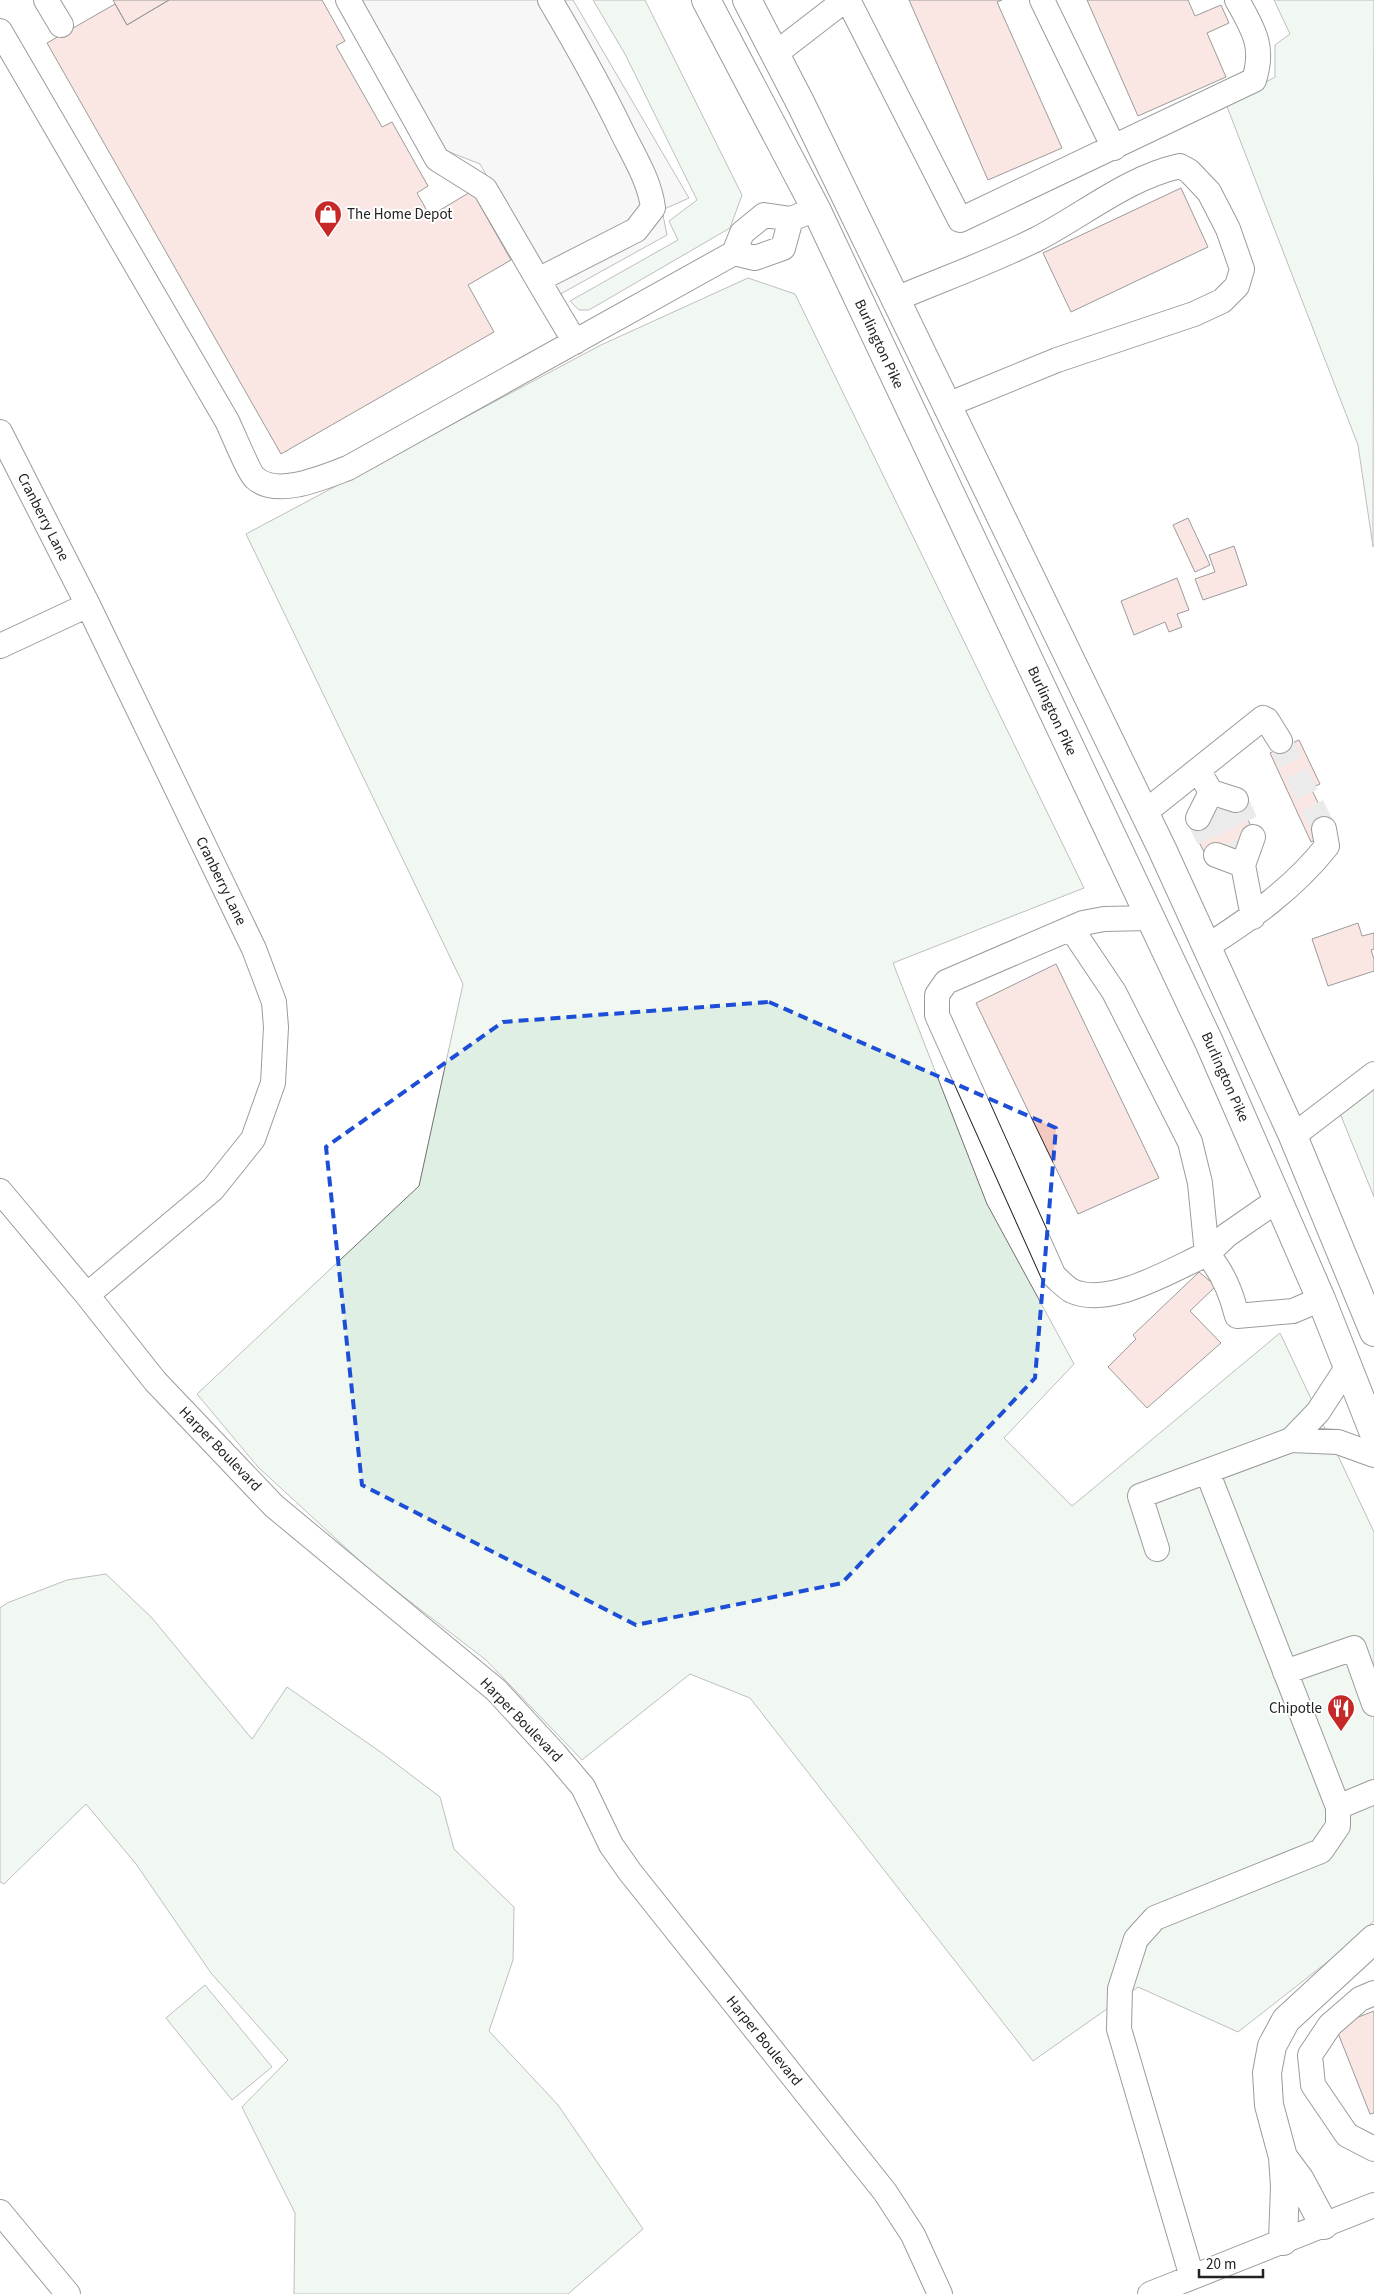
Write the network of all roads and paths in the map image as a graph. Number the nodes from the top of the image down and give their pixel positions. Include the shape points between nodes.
1 (46, 0) edge
2 (348, 0) edge
3 (550, 0) edge
4 (706, 0) edge
5 (747, 0) edge
6 (847, 0) edge
7 (1042, 0) edge
8 (1237, 0) edge
9 (61, 25) dead end
10 (0, 31) edge
11 (775, 54) junction
12 (1114, 148) junction
13 (816, 209) junction
14 (791, 219) junction
15 (734, 253) junction
16 (538, 280) junction
17 (896, 298) junction
18 (574, 342) junction
19 (947, 405) junction
20 (0, 432) edge
21 (88, 605) junction
22 (0, 646) edge
23 (1280, 741) tunnel mouth
24 (1198, 770) junction
25 (1216, 804) tunnel mouth
26 (1144, 812) junction
27 (1324, 829) tunnel mouth
28 (1237, 851) tunnel mouth
29 (1253, 916) junction
30 (1150, 918) junction
31 (1071, 928) junction
32 (1206, 947) junction
33 (1374, 1074) edge
34 (1293, 1136) junction
35 (0, 1191) edge
36 (1278, 1199) junction
37 (1208, 1254) junction
38 (87, 1295) junction
39 (1321, 1298) junction
40 (1374, 1332) edge
41 (1348, 1366) junction
42 (1374, 1432) edge
43 (1291, 1440) junction
44 (1374, 1455) edge
45 (1207, 1471) junction
46 (1157, 1549) dead end
47 (1285, 1672) junction
48 (1374, 1704) edge
49 (1374, 1792) edge
50 (1338, 1806) junction
51 (1374, 1939) edge
52 (1374, 1992) edge
53 (1374, 2149) edge
54 (1283, 2157) junction
55 (1374, 2205) edge
56 (0, 2212) edge
57 (1324, 2225) junction
58 (1283, 2241) junction
59 (1192, 2277) junction
60 (68, 2294) edge
61 (940, 2294) edge
62 (1150, 2294) edge

1 - 9 street
2 - 16 street via 437,160 485,189
3 - 16 street via 583,55 634,155 651,191 653,208 636,230
4 - 13 highway, Burlington Pike
5 - 11 highway
6 - 11 street
6 - 12 street via 960,220
7 - 12 street
8 - 12 street via 1257,38 1259,64 1254,80
10 - 18 street via 227,421 254,478 276,487 312,482 348,468
11 - 17 highway
13 - 14 street
13 - 30 highway, Burlington Pike
14 - 15 street via 764,215 742,233
14 - 15 street via 783,248 755,258
15 - 18 street
16 - 18 street
17 - 19 highway
17 - 19 street via 972,269 1038,238 1141,178 1180,166 1209,192 1228,229 1242,269 1237,286 1222,301 1194,314 1018,375
19 - 26 highway
20 - 21 street, Cranberry Lane
21 - 22 street
21 - 38 street, Cranberry Lane via 254,949 274,1002 276,1027 273,1083 252,1139 213,1189
23 - 24 street via 1264,718
24 - 25 street
24 - 26 street
26 - 32 highway
27 - 29 street via 1327,846 1313,863
28 - 29 street
29 - 32 street
30 - 31 street via 1104,919
30 - 36 highway, Burlington Pike
31 - 37 street via 1114,992 1190,1142 1200,1183
31 - 37 street via 946,982 937,995 937,1014 1054,1276 1072,1290 1096,1296 1131,1288
32 - 34 highway
33 - 34 street
34 - 40 highway
35 - 38 street, Harper Boulevard
36 - 37 street via 1227,1235
36 - 39 highway, Burlington Pike
37 - 39 street via 1229,1287 1237,1316 1293,1311
38 - 61 street, Harper Boulevard via 155,1381 274,1506 496,1690 555,1754 583,1787 611,1846 630,1872 885,2192 913,2235
39 - 41 highway, Burlington Pike
41 - 42 highway, Burlington Pike
41 - 43 street via 1318,1412
43 - 44 street via 1338,1442
43 - 45 street
45 - 46 street via 1140,1496
45 - 47 street
47 - 48 street via 1354,1648
47 - 50 street
49 - 50 street
50 - 59 street via 1338,1826 1321,1851 1155,1918 1136,1939 1120,1989 1120,2029
51 - 54 highway via 1286,2020 1272,2046 1267,2073 1269,2105
52 - 53 street via 1360,1999 1330,2025 1310,2055 1314,2085 1347,2136
54 - 57 highway via 1300,2180
54 - 58 highway
55 - 57 street
56 - 60 street
57 - 58 street
58 - 59 street
59 - 62 street

